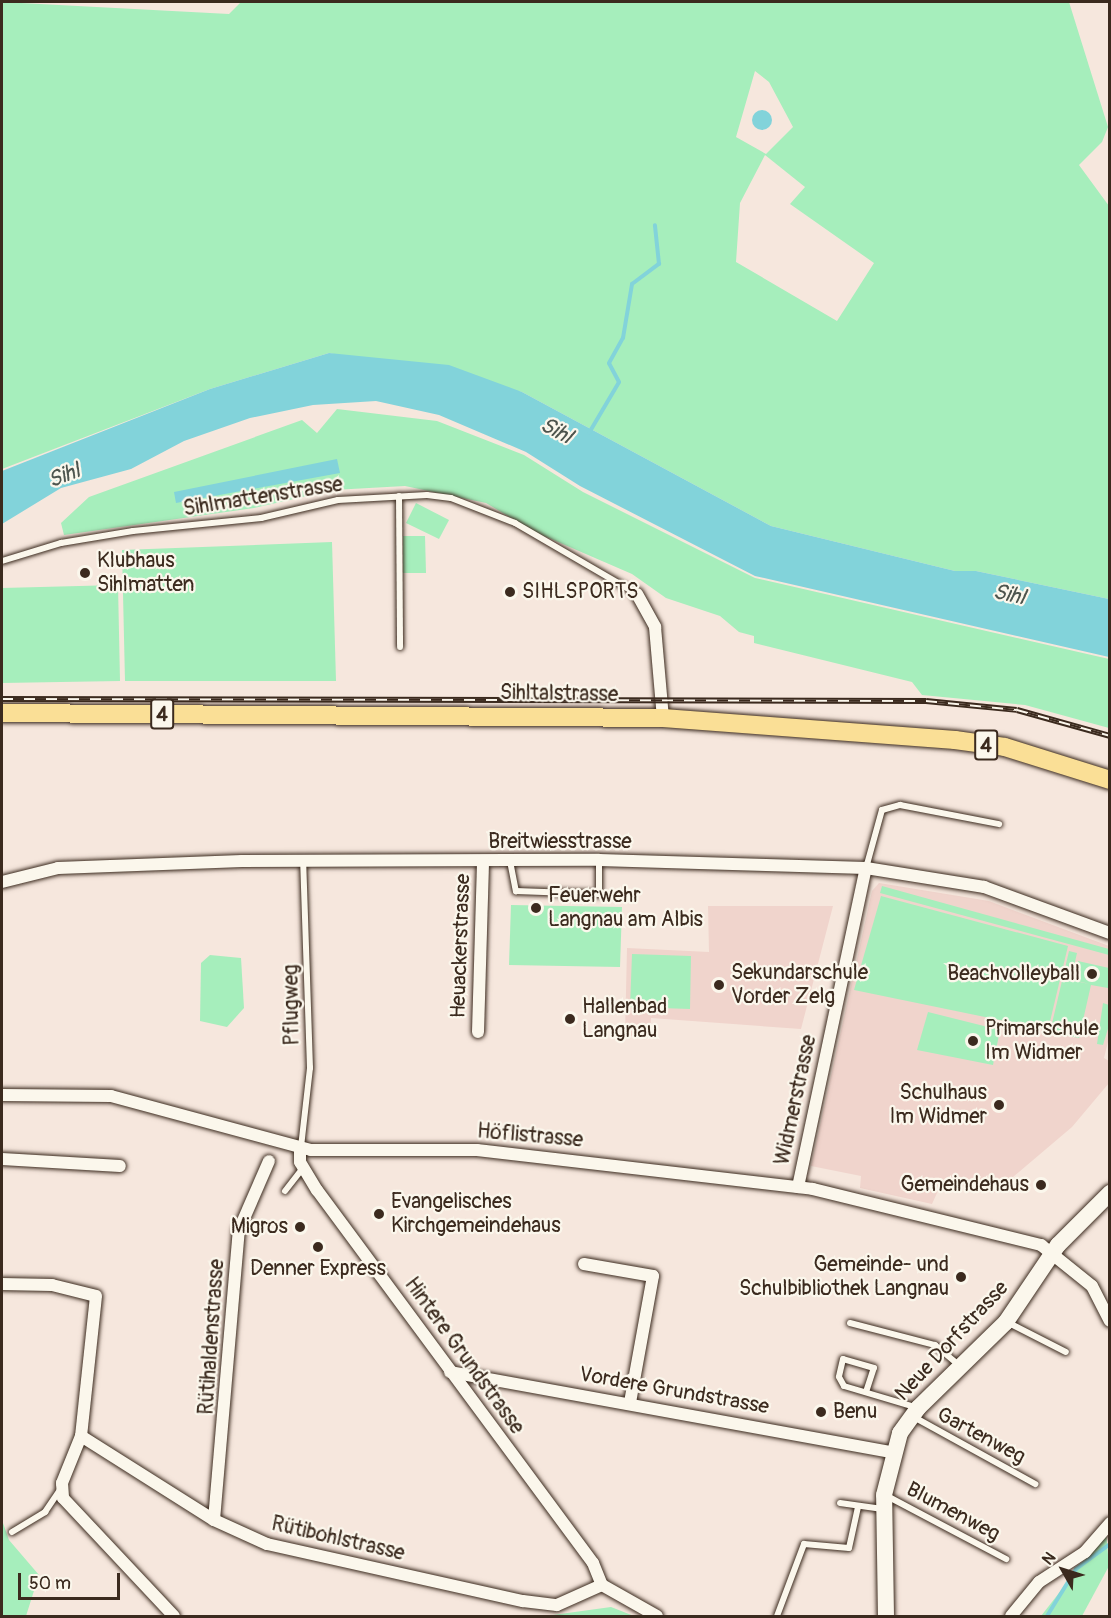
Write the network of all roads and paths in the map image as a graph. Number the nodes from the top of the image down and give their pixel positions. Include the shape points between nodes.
1 (399, 496) junction
2 (2, 561) edge
3 (637, 594) joint
4 (400, 647) dead end
5 (2, 713) edge
6 (663, 718) junction
7 (1110, 780) edge
8 (999, 824) dead end
9 (303, 860) junction
10 (599, 860) junction
11 (483, 861) junction
12 (510, 861) junction
13 (866, 868) junction
14 (2, 882) edge
15 (1110, 933) edge
16 (478, 1032) dead end
17 (2, 1095) edge
18 (300, 1148) junction
19 (2, 1160) edge
20 (269, 1161) dead end
21 (120, 1166) dead end
22 (303, 1168) junction
23 (798, 1187) junction
24 (285, 1191) dead end
25 (1110, 1193) edge
26 (1052, 1254) junction
27 (584, 1263) dead end
28 (2, 1284) edge
29 (1110, 1321) edge
30 (1006, 1322) junction
31 (850, 1323) dead end
32 (1066, 1352) dead end
33 (960, 1367) junction
34 (450, 1372) junction
35 (866, 1392) junction
36 (630, 1402) junction
37 (915, 1412) junction
38 (81, 1436) junction
39 (891, 1452) junction
40 (1035, 1484) dead end
41 (61, 1488) junction
42 (884, 1502) junction
43 (840, 1503) dead end
44 (858, 1507) junction
45 (214, 1520) junction
46 (1110, 1523) edge
47 (12, 1532) dead end
48 (1006, 1559) dead end
49 (602, 1585) junction
50 (174, 1617) edge
51 (657, 1617) edge
52 (777, 1617) edge
53 (886, 1617) edge
54 (1011, 1617) edge

1 - 2 lane, Sihlmattenstrasse via 61,543
1 - 3 lane, Sihlmattenstrasse via 451,498 526,530
1 - 4 lane
3 - 6 street via 656,627
5 - 6 main road, Sihltalstrasse / 4
6 - 7 main road, Sihltalstrasse / 4 via 955,740 1015,750
8 - 13 lane, Widmerstrasse via 900,804 882,810
9 - 11 street, Breitwiesstrasse
9 - 14 street, Breitwiesstrasse via 114,863 58,868
9 - 18 lane, Pflugweg via 310,1068
10 - 12 street, Breitwiesstrasse
10 - 12 lane via 599,894 516,891
10 - 13 street, Breitwiesstrasse
11 - 12 street, Breitwiesstrasse
11 - 16 street, Heuackerstrasse
13 - 15 street, Breitwiesstrasse via 984,887
13 - 23 street, Widmerstrasse
17 - 18 street, Höflistrasse via 111,1096 173,1109
18 - 22 street, Hintere Grundstrasse
18 - 23 street, Höflistrasse via 477,1150
19 - 21 street
20 - 45 street, Rütihaldenstrasse via 239,1230
22 - 24 lane
22 - 34 street, Hintere Grundstrasse
23 - 26 street, Höflistrasse via 1041,1245
25 - 26 main road, Neue Dorfstrasse
26 - 29 street, Höflistrasse via 1092,1286
26 - 30 main road, Neue Dorfstrasse
27 - 36 street via 653,1276
28 - 38 street via 52,1285 96,1296
30 - 32 lane
30 - 33 main road, Neue Dorfstrasse
31 - 33 lane via 934,1345
33 - 37 main road, Neue Dorfstrasse
34 - 36 street, Vordere Grundstrasse
34 - 49 street, Hintere Grundstrasse via 593,1563
35 - 35 lane, Gartenweg via 842,1384 843,1359 874,1368
35 - 37 lane, Gartenweg
36 - 39 street, Vordere Grundstrasse
37 - 39 main road, Neue Dorfstrasse
37 - 40 lane, Gartenweg
38 - 41 street
38 - 45 street, Rütibohlstrasse
39 - 42 main road, Neue Dorfstrasse
41 - 47 lane via 45,1512
41 - 50 street via 71,1511
42 - 44 lane
42 - 48 lane, Blumenweg
42 - 53 main road, Neue Dorfstrasse
43 - 44 lane
44 - 52 lane via 849,1548 804,1544
45 - 49 street, Rütibohlstrasse via 267,1544 523,1601 557,1605
46 - 54 street via 1085,1552 1039,1582
49 - 51 street

